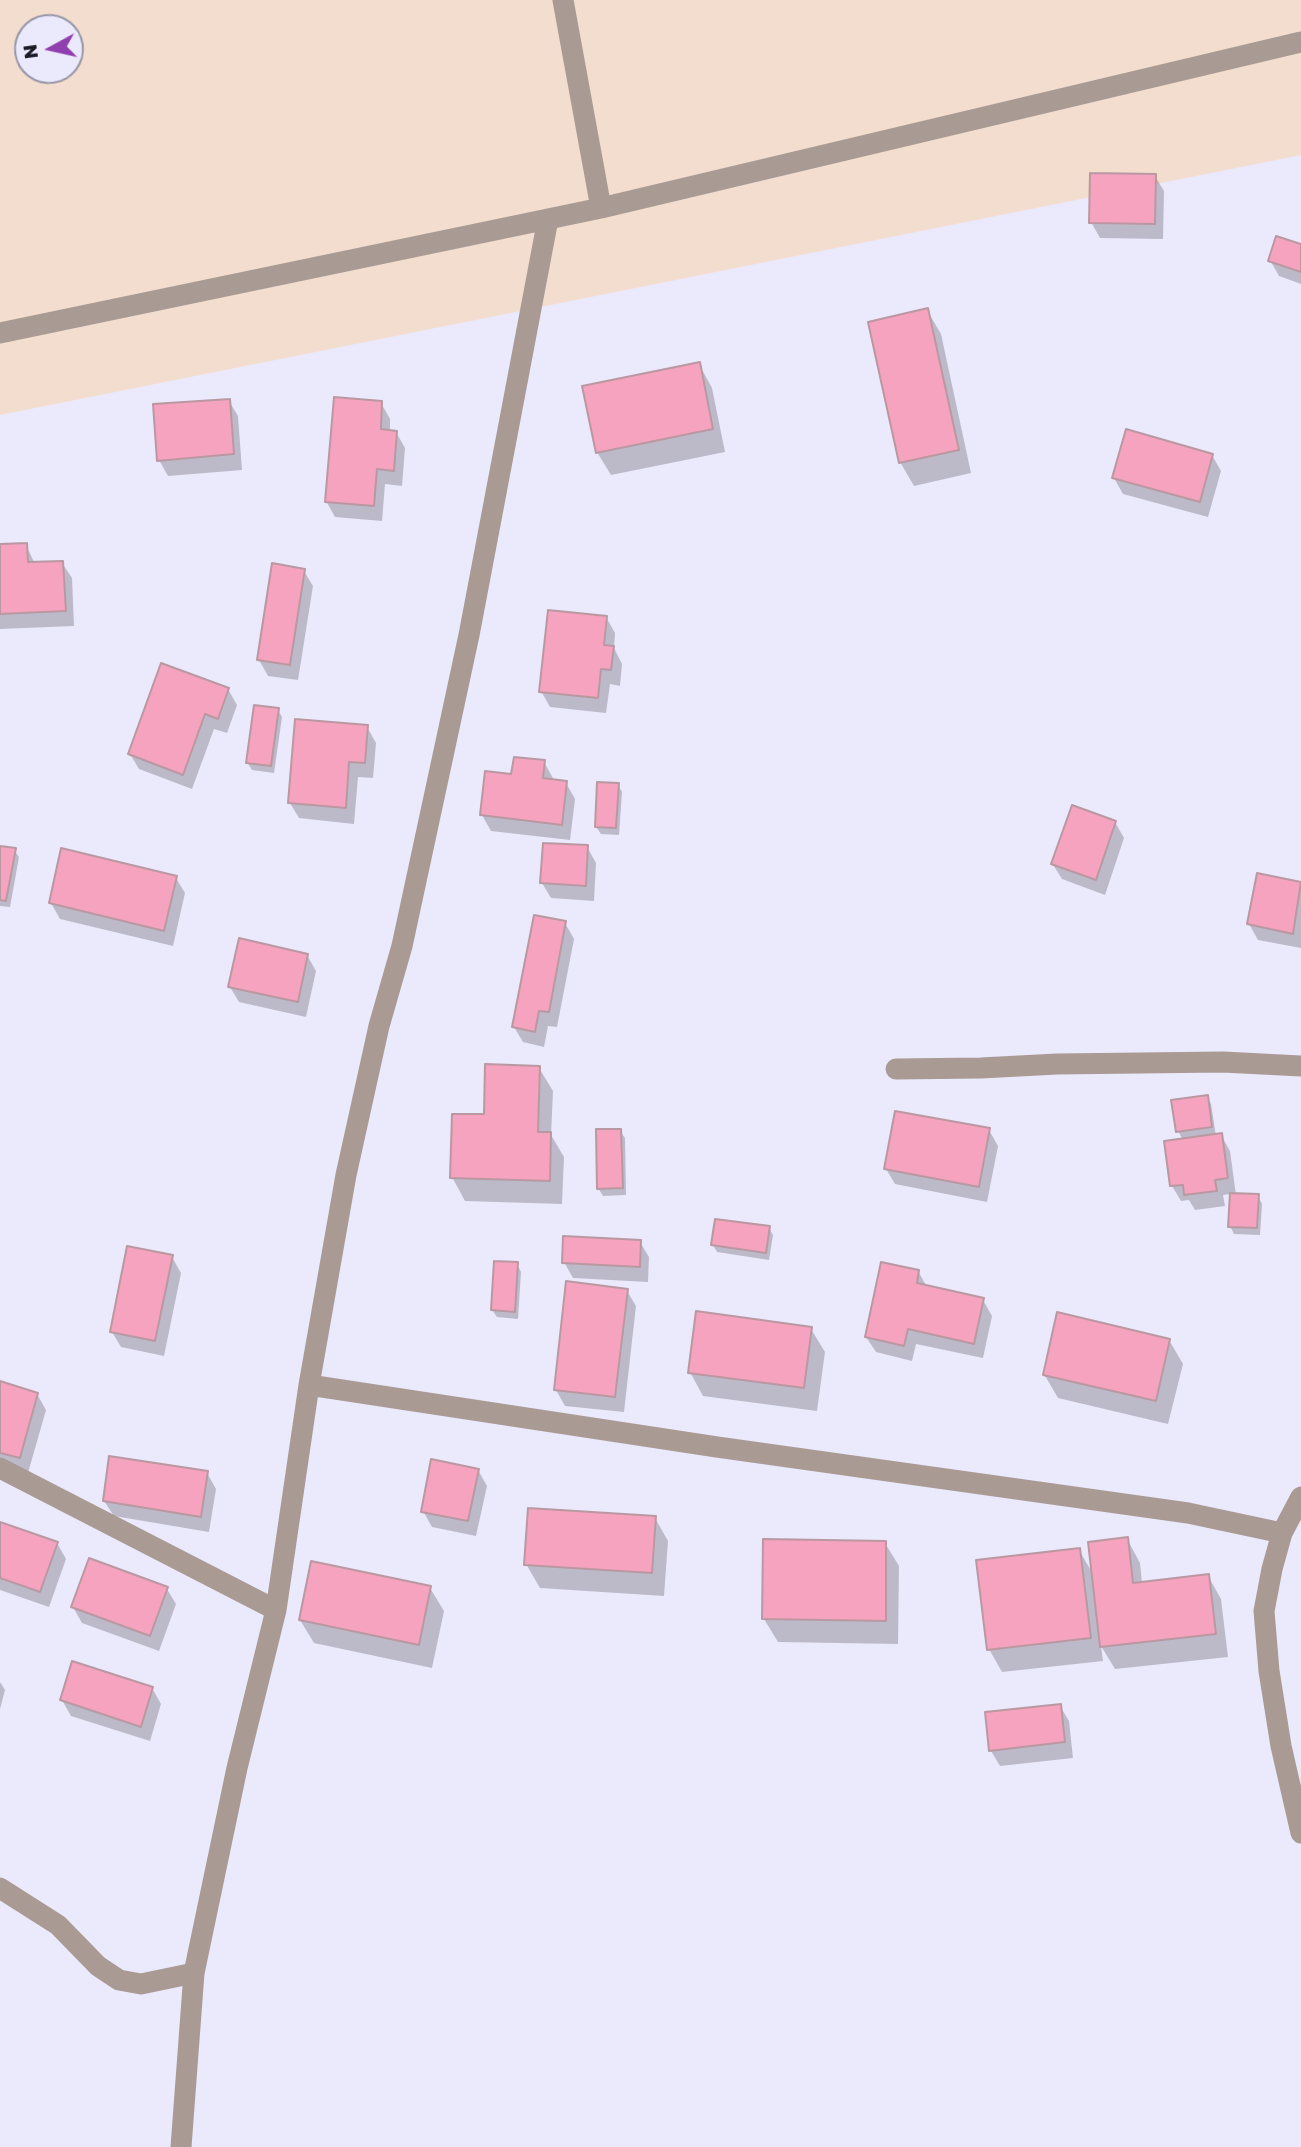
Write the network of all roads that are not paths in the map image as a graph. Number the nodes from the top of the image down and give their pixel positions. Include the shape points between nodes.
1 (563, 0) edge
2 (1301, 42) edge
3 (601, 208) junction
4 (548, 219) junction
5 (0, 333) edge
6 (1301, 1066) edge
7 (896, 1069) dead end
8 (309, 1385) junction
9 (0, 1468) edge
10 (1301, 1497) edge
11 (1282, 1533) junction
12 (276, 1610) junction
13 (1301, 1833) edge
14 (0, 1888) edge
15 (194, 1973) junction
16 (181, 2147) edge

1 - 3 street
2 - 3 street
3 - 4 street
4 - 5 street
4 - 8 street via 469,635 346,1175
6 - 7 street via 1223,1062
8 - 11 street via 1188,1513
8 - 12 street
9 - 12 street
10 - 11 street
11 - 13 street via 1264,1611 1281,1746
12 - 15 street
14 - 15 street via 58,1925 98,1966 119,1980 141,1984
15 - 16 street

